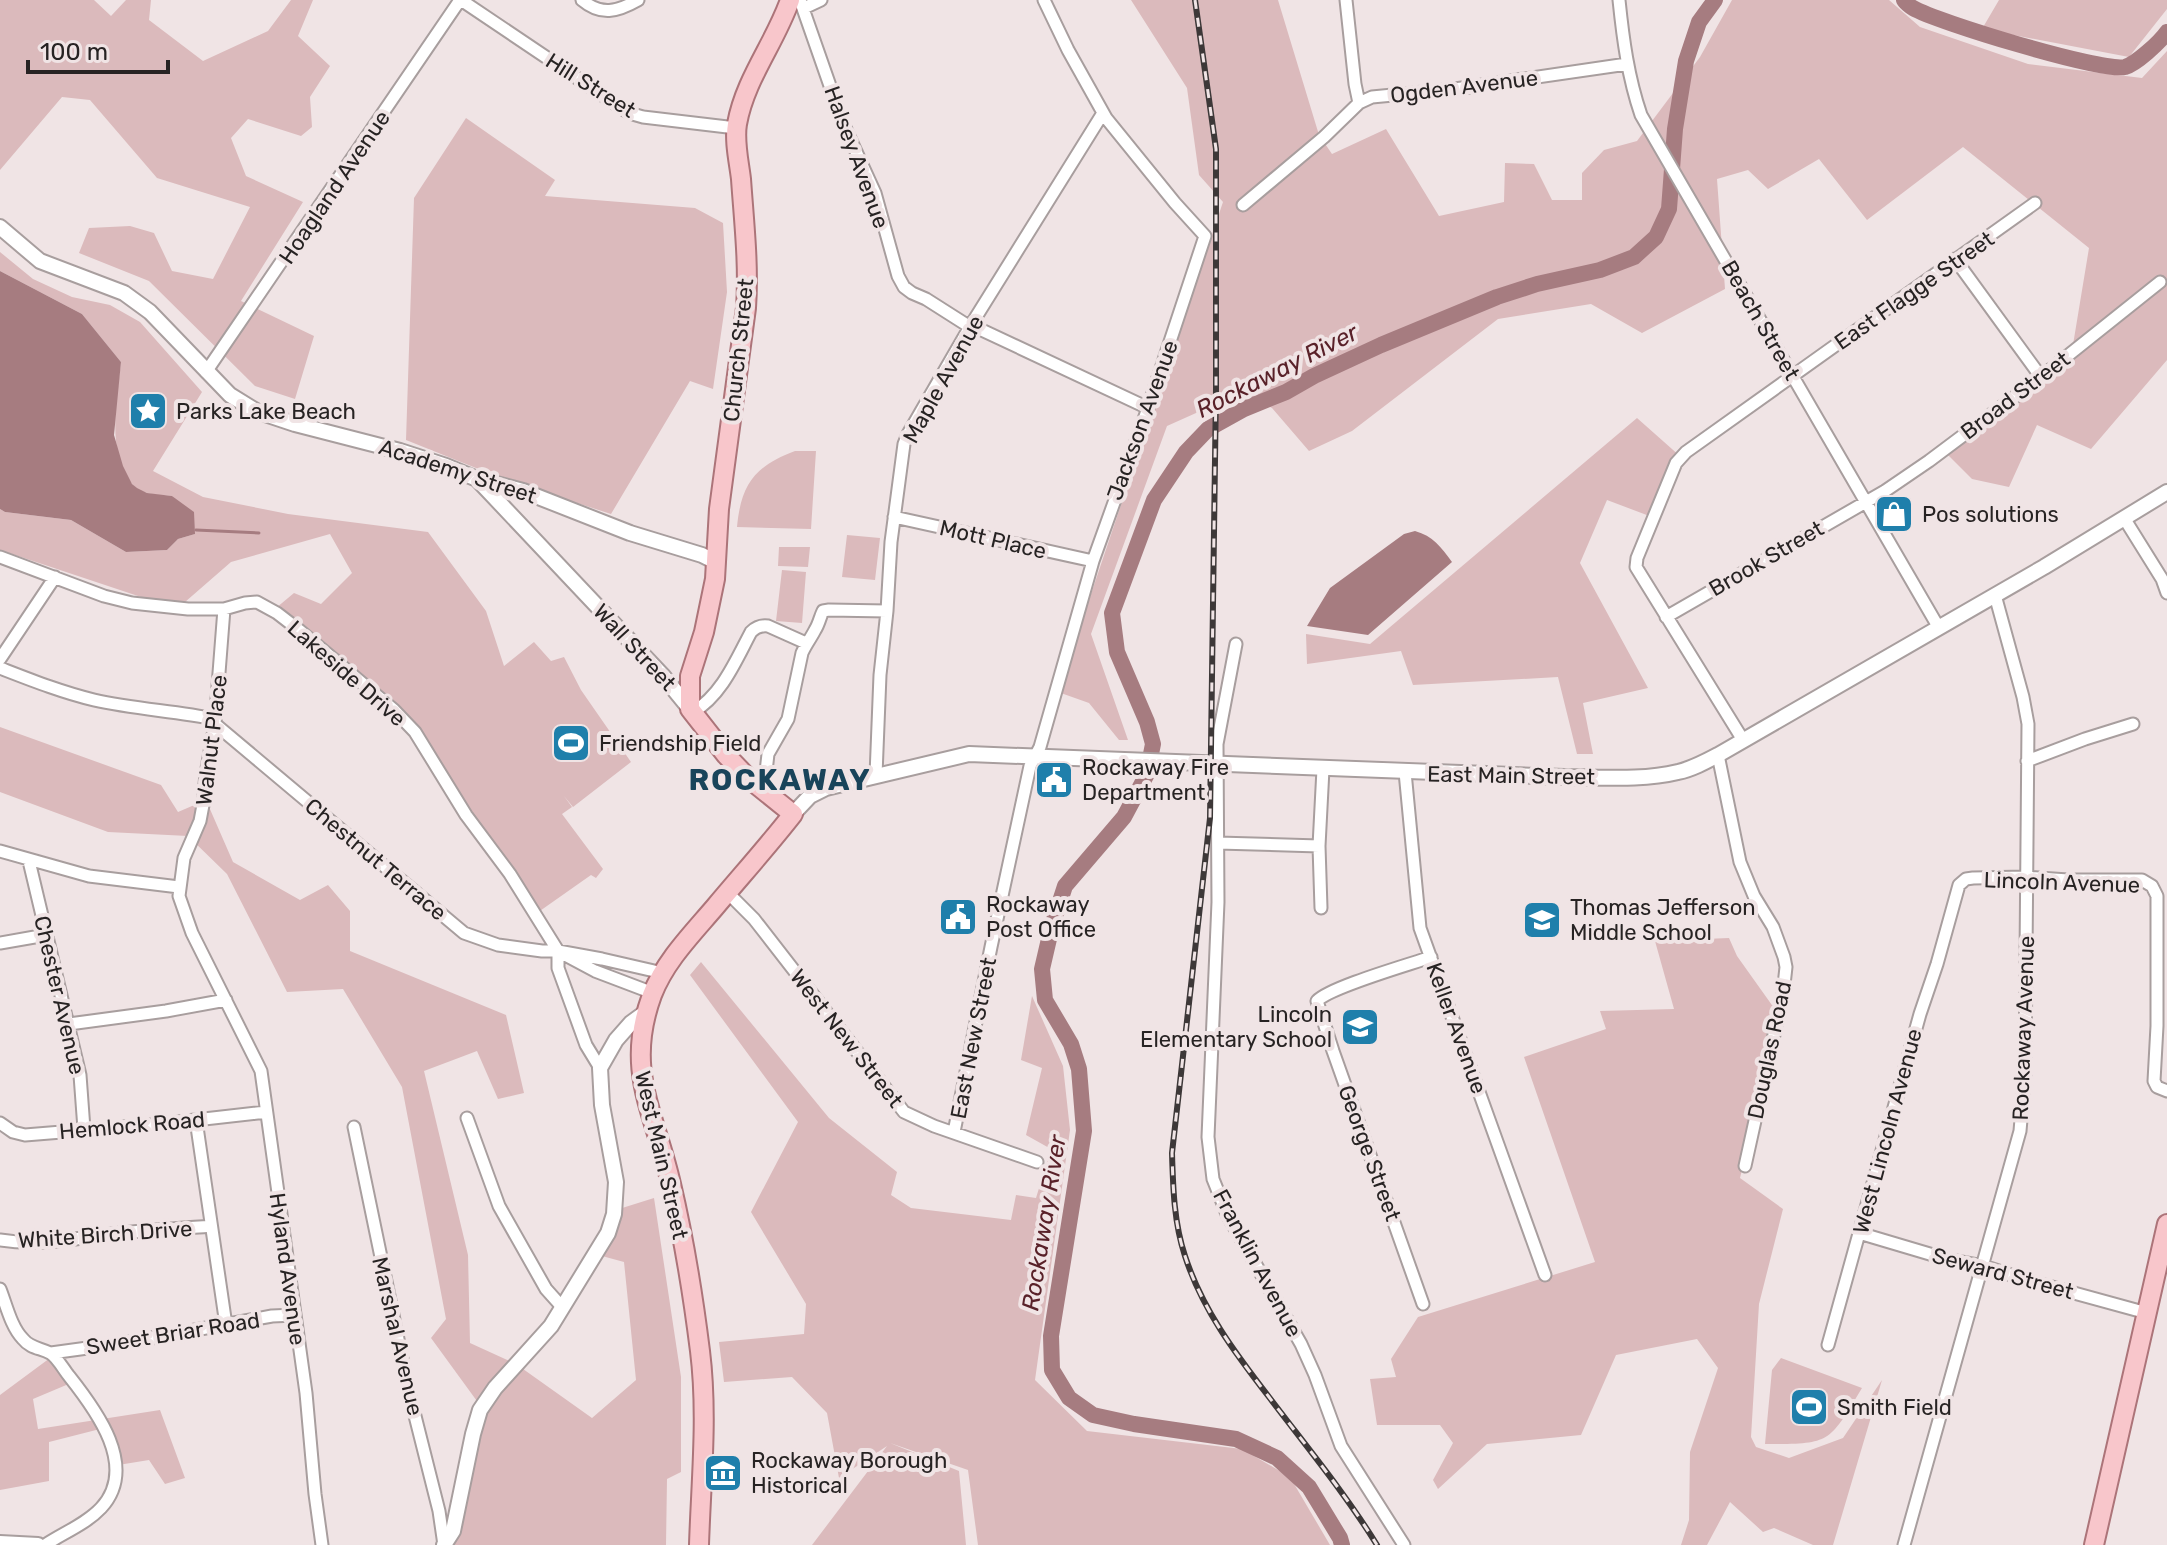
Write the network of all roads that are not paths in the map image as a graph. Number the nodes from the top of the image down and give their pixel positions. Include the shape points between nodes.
1 (460, 0) edge
2 (582, 0) edge
3 (638, 0) edge
4 (821, 0) edge
5 (1044, 0) edge
6 (1346, 0) edge
7 (1619, 0) edge
8 (798, 3) edge
9 (1627, 64) junction
10 (1359, 103) junction
11 (1103, 113) junction
12 (736, 128) junction
13 (2035, 203) dead end
14 (1243, 205) dead end
15 (0, 227) edge
16 (1955, 259) junction
17 (2160, 282) dead end
18 (970, 326) junction
19 (206, 372) junction
20 (1793, 375) junction
21 (2041, 377) junction
22 (1148, 408) junction
23 (477, 479) junction
24 (518, 489) junction
25 (2167, 492) edge
26 (1866, 502) junction
27 (509, 514) junction
28 (894, 517) junction
29 (2124, 518) junction
30 (0, 557) edge
31 (1093, 561) junction
32 (716, 562) junction
33 (55, 577) junction
34 (2167, 593) edge
35 (1995, 595) junction
36 (224, 609) junction
37 (887, 611) junction
38 (1666, 617) junction
39 (1939, 628) junction
40 (806, 643) junction
41 (1236, 644) dead end
42 (0, 659) edge
43 (0, 668) edge
44 (690, 676) junction
45 (671, 685) junction
46 (692, 710) junction
47 (215, 721) junction
48 (2133, 724) dead end
49 (1743, 740) junction
50 (1718, 755) junction
51 (1035, 756) junction
52 (2027, 761) junction
53 (1217, 764) junction
54 (1323, 769) junction
55 (1405, 772) junction
56 (876, 775) junction
57 (764, 789) junction
58 (793, 814) junction
59 (1218, 843) junction
60 (1319, 846) junction
61 (0, 851) edge
62 (29, 861) junction
63 (2026, 877) junction
64 (179, 887) junction
65 (727, 892) junction
66 (1321, 908) dead end
67 (1950, 917) joint
68 (46, 935) junction
69 (0, 943) edge
70 (558, 951) junction
71 (1431, 957) junction
72 (663, 973) junction
73 (653, 993) junction
74 (226, 1000) junction
75 (646, 1012) junction
76 (69, 1024) junction
77 (600, 1068) junction
78 (2167, 1091) edge
79 (266, 1112) junction
80 (467, 1118) dead end
81 (196, 1120) junction
82 (0, 1123) edge
83 (354, 1127) dead end
84 (84, 1129) junction
85 (954, 1132) junction
86 (1037, 1162) dead end
87 (1745, 1166) dead end
88 (2167, 1224) edge
89 (211, 1226) junction
90 (1859, 1233) junction
91 (0, 1240) edge
92 (1983, 1266) junction
93 (1545, 1275) dead end
94 (0, 1289) edge
95 (1423, 1304) dead end
96 (563, 1308) junction
97 (2147, 1313) junction
98 (295, 1315) junction
99 (226, 1325) junction
100 (1828, 1345) dead end
101 (51, 1353) junction
102 (0, 1543) edge
103 (38, 1545) edge
104 (45, 1545) edge
105 (322, 1545) edge
106 (444, 1545) edge
107 (699, 1545) edge
108 (1404, 1545) edge
109 (1904, 1545) edge
110 (2094, 1545) edge

1 - 12 street, Hill Street via 629,113
1 - 19 street, Hoagland Avenue
2 - 3 street via 607,11
4 - 8 street
5 - 11 street
6 - 10 street
7 - 9 street, Beach Street
8 - 12 main road, Church Street via 749,85
8 - 18 street, Halsey Avenue via 875,193 898,276 912,293
9 - 10 street, Ogden Avenue via 1372,97
9 - 20 street, Beach Street via 1641,115
10 - 14 street, Ogden Avenue
11 - 18 street, Maple Avenue
11 - 22 street, Jackson Avenue via 1205,236
12 - 32 main road, Church Street via 748,285
13 - 16 street, East Flagge Street
15 - 19 street, Academy Street via 40,261 136,300
16 - 20 street, East Flagge Street
16 - 21 street
17 - 21 street, Broad Street
18 - 22 street, Halsey Avenue
18 - 28 street, Maple Avenue via 904,444
19 - 23 street, Academy Street via 235,400 256,411 400,451
20 - 26 street, Beach Street
20 - 38 street, East Flagge Street via 1676,463 1635,563
21 - 26 street, Broad Street
22 - 31 street, Jackson Avenue
23 - 24 street, Academy Street
23 - 27 street, Wall Street
24 - 27 street
24 - 32 street, Academy Street
25 - 29 street, East Main Street
26 - 38 street, Brook Street
26 - 39 street, Beach Street
27 - 45 street, Wall Street
28 - 31 street, Mott Place
28 - 37 street, Maple Avenue
29 - 34 street
29 - 35 street, East Main Street
30 - 33 street, Lakeside Drive
31 - 51 street, Jackson Avenue
32 - 44 main road, Church Street via 710,609
33 - 36 street, Lakeside Drive via 132,603
33 - 42 street
35 - 39 street, East Main Street
35 - 52 street, Rockaway Avenue via 2025,708
36 - 47 street, Walnut Place
36 - 70 street, Lakeside Drive via 257,602 277,613 394,710 415,732
37 - 40 street via 823,611
37 - 56 street, Maple Avenue
38 - 49 street
39 - 49 street, East Main Street
40 - 46 street via 768,626 755,628 719,689
40 - 57 street via 788,719 768,754
41 - 53 street, Franklin Avenue
43 - 47 street via 91,699
44 - 45 street
44 - 46 main road, Church Street
45 - 46 street, Wall Street
46 - 57 main road, Wall Street via 726,755
47 - 64 street, Walnut Place via 202,813
47 - 70 street, Chestnut Terrace via 464,933 498,945
48 - 52 street
49 - 50 street, East Main Street
50 - 55 street, East Main Street via 1687,770 1659,775
50 - 87 street, Douglas Road via 1740,862 1786,967
51 - 53 street, East Main Street
51 - 56 street, East Main Street via 969,754
51 - 85 street, East New Street
52 - 63 street, Rockaway Avenue
53 - 54 street, East Main Street
53 - 59 street, Franklin Avenue
54 - 55 street, East Main Street
54 - 60 street
55 - 71 street, Keller Avenue via 1420,928
56 - 58 street, East Main Street via 817,791
57 - 58 main road, Wall Street
58 - 65 main road, West Main Street
59 - 60 street
59 - 108 street, Franklin Avenue via 1208,1137 1213,1179 1227,1214 1305,1351 1341,1446
60 - 66 street
61 - 62 street
62 - 64 street via 89,876
62 - 68 street, Chester Avenue
63 - 67 street, Lincoln Avenue via 1966,879 1959,885
63 - 78 street, Lincoln Avenue via 2142,880 2152,886 2157,896 2154,1081
63 - 92 street, Rockaway Avenue via 2022,1120
64 - 74 street, Walnut Place via 183,913
65 - 72 main road, West Main Street
65 - 85 street, West New Street via 754,919 904,1112
67 - 90 street, West Lincoln Avenue
68 - 69 street
68 - 76 street, Chester Avenue
70 - 72 street, Chestnut Terrace
70 - 73 street, Chestnut Terrace
70 - 77 street, Lakeside Drive via 558,968 586,1045
71 - 93 street, Keller Avenue
71 - 95 street, George Street via 1317,1001
72 - 73 main road, West Main Street
73 - 75 main road, West Main Street
74 - 76 street
74 - 79 street, Hyland Avenue via 261,1071
75 - 77 street via 616,1040
75 - 107 main road, West Main Street via 642,1081 671,1182 700,1354
76 - 84 street, Chester Avenue
77 - 96 street via 616,1182 614,1214
79 - 81 street, Hemlock Road
79 - 98 street, Hyland Avenue
80 - 96 street via 499,1206 546,1289
81 - 84 street, Hemlock Road
81 - 89 street
82 - 84 street, Hemlock Road via 25,1135
83 - 106 street, Marshal Avenue
85 - 86 street, West New Street
88 - 97 main road
89 - 91 street, White Birch Drive via 47,1243
89 - 99 street
90 - 92 street, Seward Street
90 - 100 street, West Lincoln Avenue
92 - 97 street, Seward Street
92 - 109 street, Rockaway Avenue
94 - 101 street via 22,1339
96 - 106 street via 480,1410 453,1531
97 - 110 main road
98 - 99 street, Sweet Briar Road
98 - 105 street, Hyland Avenue
99 - 101 street, Sweet Briar Road
101 - 104 street via 100,1419 114,1455 116,1480 101,1508
102 - 103 street

